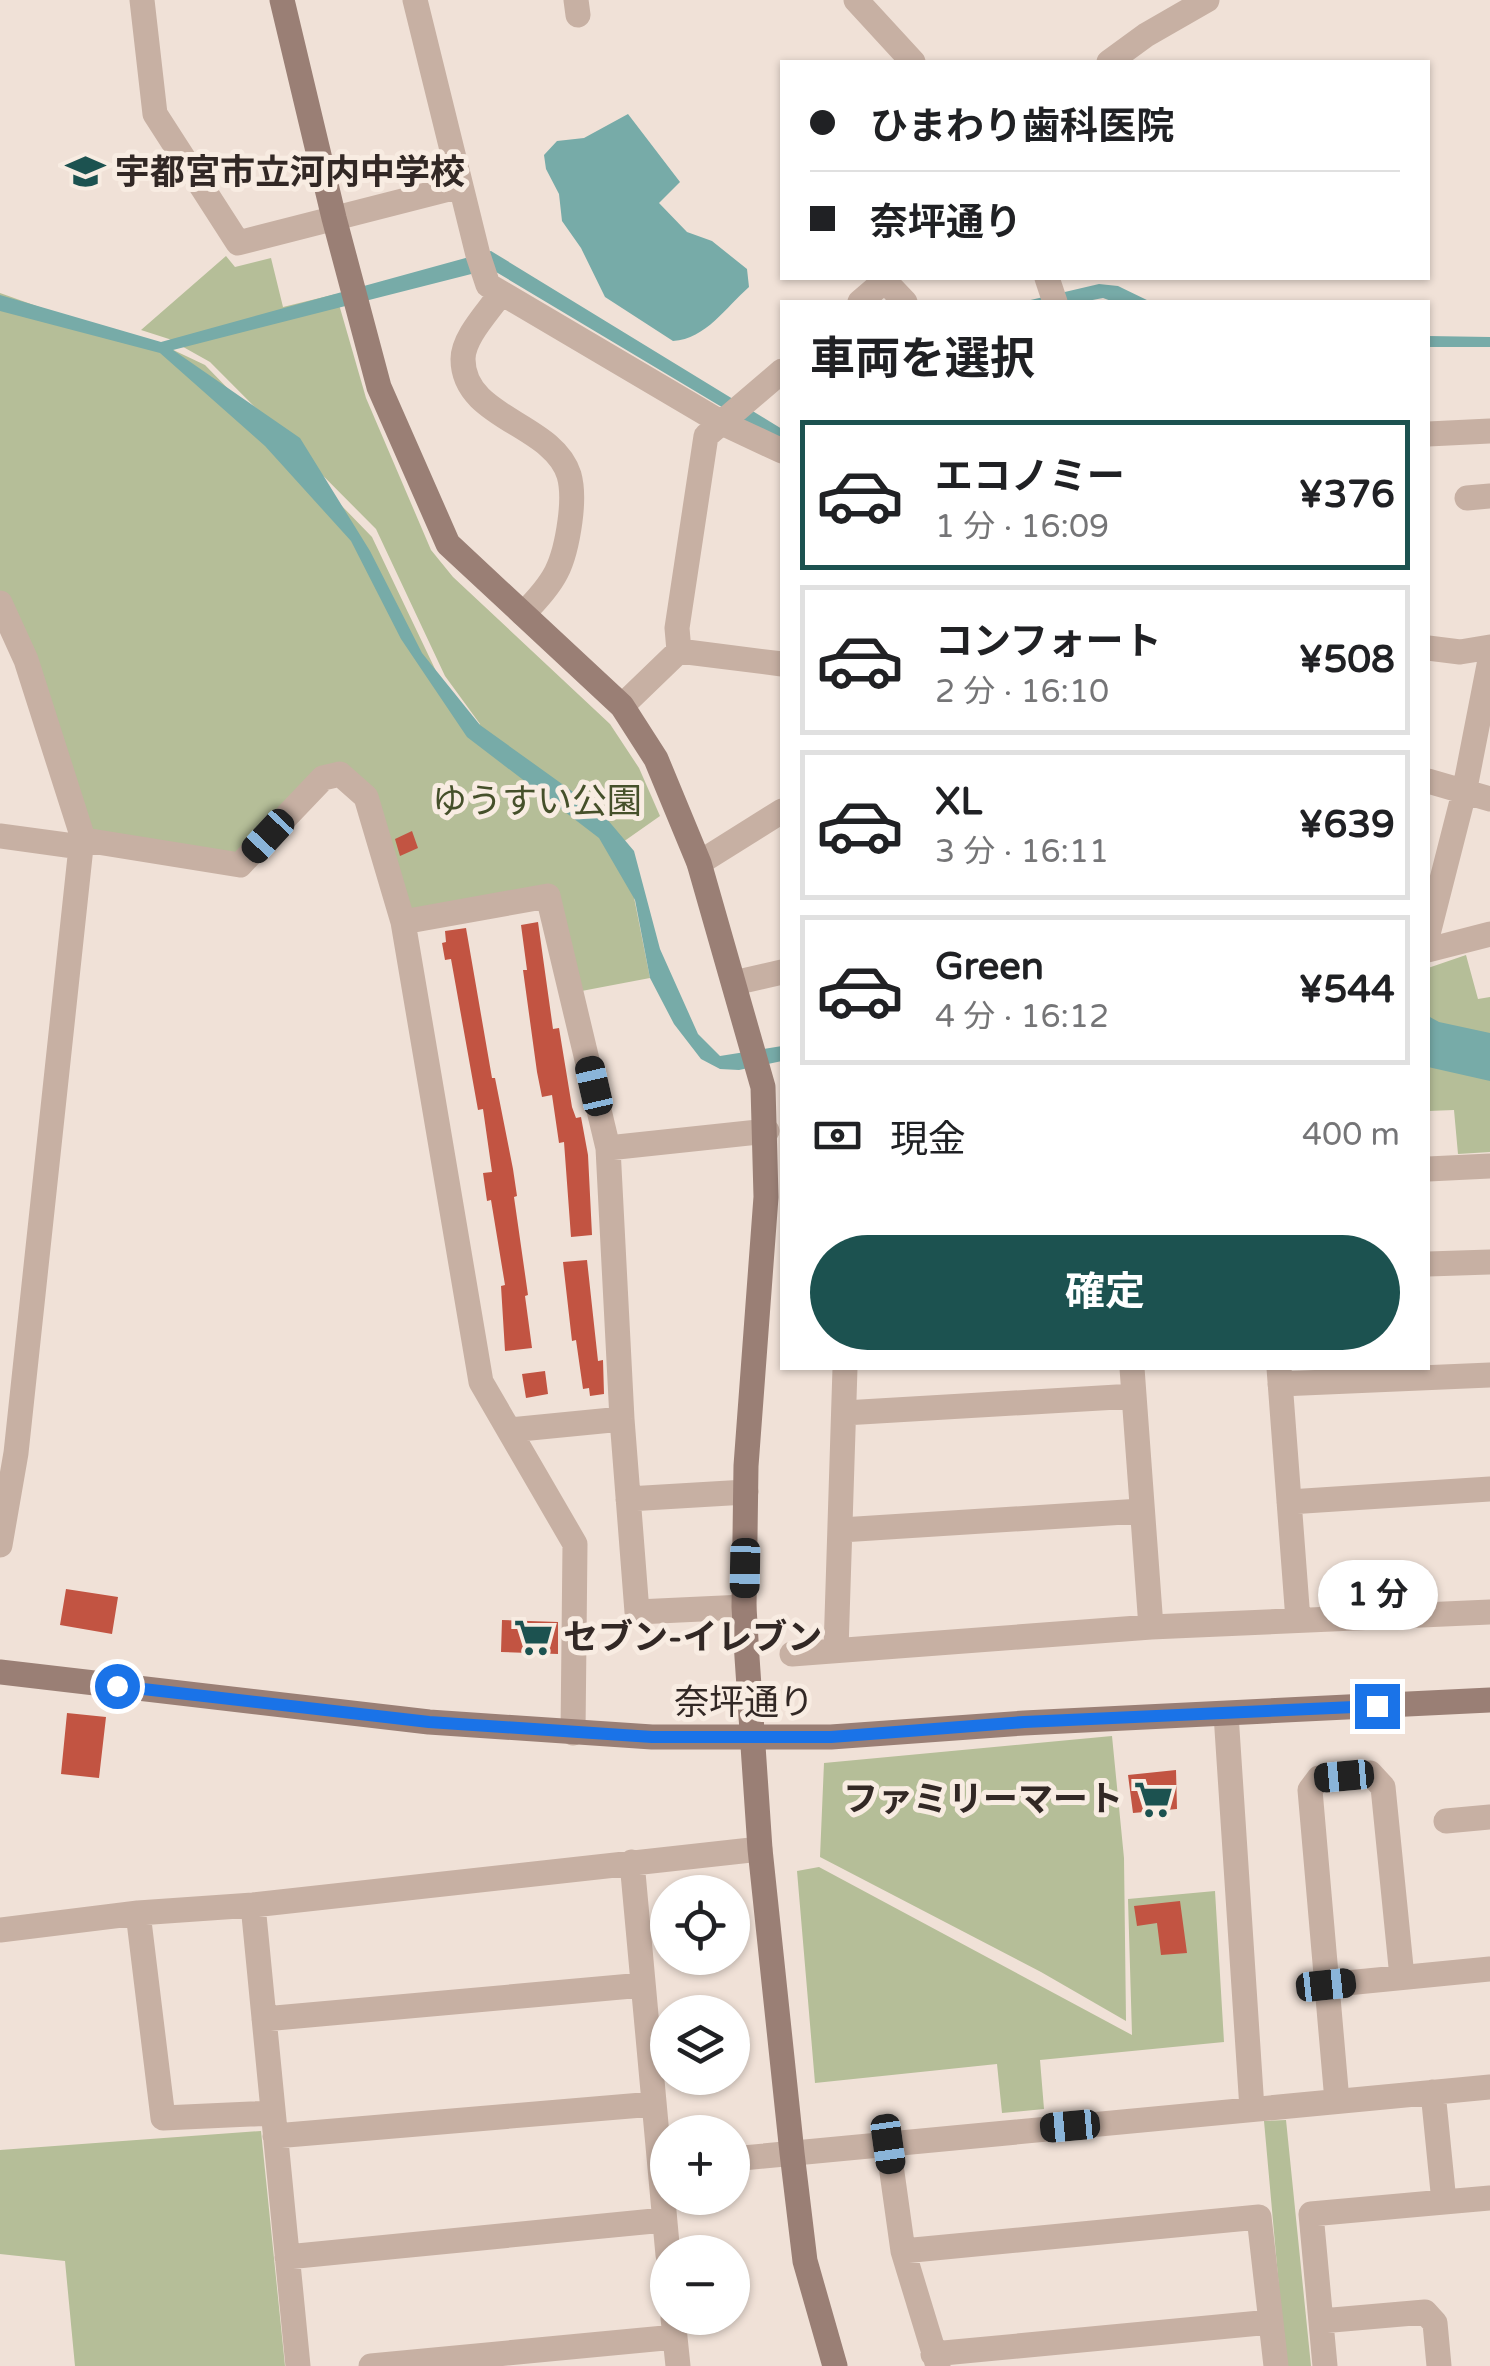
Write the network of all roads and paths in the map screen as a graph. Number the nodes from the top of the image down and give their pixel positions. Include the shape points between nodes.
1 (142, 0) edge
2 (282, 0) edge
3 (415, 0) edge
4 (856, 0) edge
5 (1207, 0) edge
6 (911, 60) edge
7 (1112, 60) edge
8 (461, 186) junction
9 (334, 218) junction
10 (886, 280) edge
11 (888, 280) edge
12 (501, 293) junction
13 (862, 300) edge
14 (903, 300) edge
15 (780, 372) edge
16 (733, 414) junction
17 (1490, 432) edge
18 (1430, 434) edge
19 (780, 449) edge
20 (0, 604) edge
21 (524, 614) junction
22 (1490, 647) edge
23 (1430, 648) edge
24 (679, 652) junction
25 (1490, 660) edge
26 (780, 664) edge
27 (622, 706) junction
28 (1430, 782) edge
29 (1464, 793) junction
30 (1490, 799) edge
31 (780, 811) edge
32 (0, 836) edge
33 (80, 846) junction
34 (700, 863) junction
35 (403, 922) junction
36 (1430, 926) edge
37 (1490, 934) edge
38 (1430, 949) edge
39 (780, 972) edge
40 (734, 982) junction
41 (767, 1131) junction
42 (608, 1148) junction
43 (1490, 1166) edge
44 (1430, 1170) edge
45 (774, 1197) edge
46 (1490, 1262) edge
47 (1430, 1264) edge
48 (845, 1370) edge
49 (1132, 1370) edge
50 (1490, 1374) edge
51 (1280, 1376) edge
52 (1134, 1396) junction
53 (844, 1413) junction
54 (622, 1419) junction
55 (510, 1430) junction
56 (1490, 1488) edge
57 (746, 1492) junction
58 (628, 1499) junction
59 (1289, 1502) junction
60 (1140, 1512) junction
61 (841, 1530) junction
62 (0, 1545) edge
63 (744, 1607) junction
64 (1490, 1612) edge
65 (1298, 1620) junction
66 (1152, 1627) junction
67 (836, 1650) junction
68 (792, 1654) dead end
69 (0, 1672) edge
70 (1490, 1700) edge
71 (1226, 1714) junction
72 (573, 1733) junction
73 (752, 1738) junction
74 (1490, 1817) edge
75 (1446, 1821) dead end
76 (760, 1849) junction
77 (632, 1862) junction
78 (252, 1905) junction
79 (138, 1913) junction
80 (0, 1930) edge
81 (1490, 1969) edge
82 (1402, 1976) junction
83 (644, 1984) junction
84 (1326, 1985) junction
85 (264, 2019) junction
86 (1490, 2087) edge
87 (1433, 2092) junction
88 (1338, 2101) junction
89 (654, 2104) junction
90 (1252, 2109) junction
91 (656, 2115) edge
92 (274, 2124) junction
93 (888, 2144) junction
94 (792, 2153) junction
95 (750, 2157) edge
96 (1490, 2198) edge
97 (1444, 2202) junction
98 (664, 2215) edge
99 (664, 2220) junction
100 (666, 2235) edge
101 (904, 2251) junction
102 (287, 2257) junction
103 (1321, 2321) junction
104 (1271, 2322) junction
105 (650, 2330) edge
106 (675, 2335) edge
107 (936, 2360) edge
108 (298, 2366) edge
109 (372, 2366) edge
110 (678, 2366) edge
111 (834, 2366) edge
112 (1276, 2366) edge
113 (1326, 2366) edge
114 (1440, 2366) edge

1 - 9 street via 155,114 238,243
2 - 9 street
3 - 8 street
4 - 6 street
5 - 7 street
8 - 9 street
8 - 12 street via 488,285
9 - 21 street via 379,387 448,544
10 - 13 street
11 - 14 street
12 - 16 street
12 - 21 street via 464,348 469,383 552,449 569,473 572,504 566,554 553,584
15 - 16 street
16 - 19 street
16 - 24 street via 706,436
17 - 18 street
20 - 33 street via 26,660 82,832
21 - 27 street
22 - 23 street
24 - 26 street
24 - 27 street
25 - 29 street
27 - 34 street via 656,759
28 - 29 street
29 - 30 street
29 - 36 street
31 - 34 street
32 - 33 street
33 - 35 street via 91,841 240,865 323,778 340,774 366,797
33 - 62 street via 18,1433
34 - 40 street
35 - 42 street via 548,896
35 - 55 street via 481,1382
37 - 38 street
39 - 40 street
40 - 41 street via 764,1087
41 - 42 street
41 - 45 street
42 - 54 street
43 - 44 street
45 - 57 street
46 - 47 street
48 - 53 street
49 - 52 street
50 - 51 street
51 - 59 street
52 - 53 street
52 - 60 street
53 - 61 street
54 - 55 street
54 - 58 street
55 - 72 street via 575,1544
56 - 59 street
57 - 58 street
57 - 63 street
58 - 63 street via 637,1612
59 - 65 street
60 - 61 street
60 - 66 street
61 - 67 street
63 - 73 street
64 - 65 street
65 - 66 street
66 - 67 street
67 - 68 street
69 - 72 street, 奈坪通り
70 - 71 street, 奈坪通り
71 - 73 street, 奈坪通り
71 - 90 street
72 - 73 street, 奈坪通り
73 - 76 street
74 - 75 street
76 - 77 street
76 - 94 street
77 - 78 street
77 - 83 street
78 - 79 street
78 - 85 street
79 - 80 street
79 - 92 street via 162,2118
81 - 82 street
82 - 84 street
82 - 84 street via 1383,1787 1370,1774 1318,1778 1310,1790
83 - 85 street
83 - 89 street
84 - 88 street
85 - 92 street
86 - 87 street
87 - 88 street
87 - 97 street
88 - 90 street
89 - 91 street
89 - 92 street
90 - 93 street
92 - 102 street
93 - 94 street
93 - 101 street
94 - 95 street
94 - 111 street via 805,2261
96 - 97 street
97 - 103 street via 1311,2214
98 - 99 street
99 - 100 street
99 - 102 street
101 - 104 street via 1259,2217
101 - 107 street
102 - 108 street
103 - 113 street
103 - 114 street via 1425,2312 1435,2324
104 - 107 street
104 - 112 street
105 - 109 street
106 - 110 street

